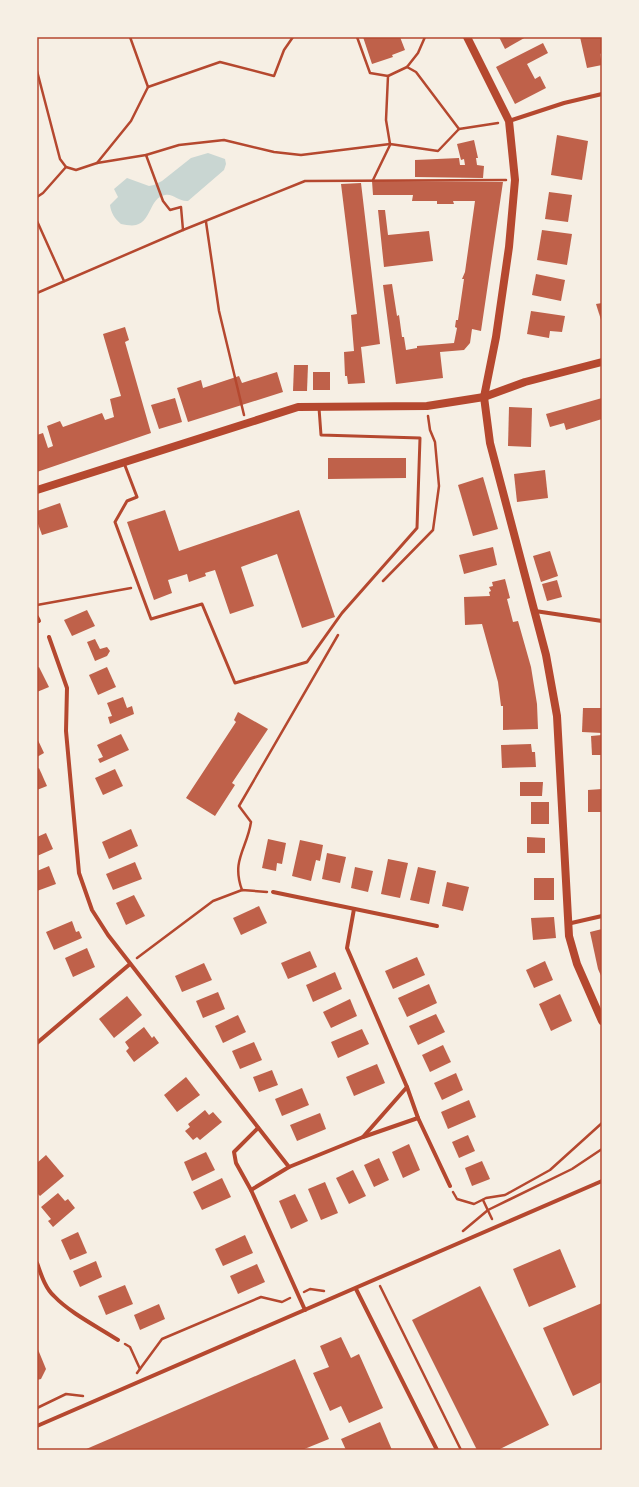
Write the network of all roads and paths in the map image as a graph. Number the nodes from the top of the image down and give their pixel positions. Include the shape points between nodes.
1 (130, 37) edge
2 (293, 37) edge
3 (357, 37) edge
4 (425, 37) edge
5 (467, 37) edge
6 (407, 67) junction
7 (37, 71) edge
8 (388, 76) junction
9 (148, 87) junction
10 (602, 94) edge
11 (509, 121) junction
12 (459, 129) junction
13 (390, 144) junction
14 (146, 155) junction
15 (97, 163) junction
16 (66, 167) junction
17 (373, 180) junction
18 (515, 180) junction
19 (37, 197) edge
20 (37, 221) edge
21 (206, 222) junction
22 (183, 230) junction
23 (64, 281) junction
24 (37, 293) edge
25 (602, 362) edge
26 (484, 397) junction
27 (427, 406) junction
28 (319, 408) junction
29 (246, 423) junction
30 (124, 463) junction
31 (37, 490) edge
32 (380, 584) dead end
33 (139, 586) junction
34 (37, 605) edge
35 (534, 611) junction
36 (602, 621) edge
37 (340, 630) dead end
38 (49, 638) dead end
39 (242, 890) junction
40 (273, 892) joint
41 (354, 910) junction
42 (602, 916) edge
43 (567, 924) junction
44 (437, 926) dead end
45 (130, 964) junction
46 (602, 1021) edge
47 (37, 1043) edge
48 (407, 1087) junction
49 (418, 1118) junction
50 (602, 1123) edge
51 (258, 1128) junction
52 (363, 1138) junction
53 (602, 1149) edge
54 (290, 1167) junction
55 (602, 1181) edge
56 (450, 1186) joint
57 (251, 1190) junction
58 (484, 1200) junction
59 (488, 1210) junction
60 (496, 1228) junction
61 (462, 1232) dead end
62 (37, 1263) edge
63 (377, 1280) junction
64 (331, 1288) dead end
65 (356, 1289) junction
66 (298, 1295) junction
67 (305, 1310) junction
68 (118, 1340) joint
69 (140, 1369) junction
70 (136, 1374) dead end
71 (145, 1379) junction
72 (88, 1394) dead end
73 (37, 1408) edge
74 (37, 1426) edge
75 (437, 1450) edge
76 (461, 1450) edge

1 - 9 path
2 - 9 path via 284,50 274,76 220,62
3 - 8 path via 370,73
4 - 6 path via 418,53
5 - 11 main road
6 - 8 path
6 - 12 path via 416,72
7 - 16 path via 60,159
8 - 13 path via 386,120
9 - 15 path via 131,122
10 - 11 street
11 - 12 path
11 - 18 main road
12 - 13 path via 438,150
13 - 14 path via 301,155 274,152 224,140 179,145
13 - 17 path
14 - 15 path
14 - 22 path via 162,201 170,210 181,207
15 - 16 path via 76,170
16 - 19 path
17 - 18 path
17 - 21 path via 305,181
18 - 26 main road via 509,247
20 - 23 path
21 - 22 path
21 - 29 path via 219,311
22 - 23 path
23 - 24 path
25 - 26 main road via 525,382
26 - 27 main road
26 - 35 main road via 490,443
27 - 28 main road
27 - 32 path via 430,430 435,442 439,486 433,530
28 - 29 main road via 298,407
28 - 33 lane via 321,435 420,438 417,528 342,613 308,662 235,683 202,604 151,620
29 - 30 main road
30 - 31 main road
30 - 33 lane via 137,497 127,502 115,522
33 - 34 path
35 - 36 street
35 - 43 main road via 546,655 556,716
37 - 39 path via 239,806 251,822 250,833 239,858 238,878
38 - 45 street via 67,688 66,731 79,873 92,910
39 - 40 path
39 - 45 path via 213,901
40 - 41 street
41 - 44 street
41 - 48 street via 348,948
42 - 43 street
43 - 46 main road via 572,951
45 - 47 street
45 - 51 street
48 - 49 street
48 - 52 street
49 - 52 street
49 - 56 street
50 - 58 path via 550,1170 509,1194
51 - 54 street
51 - 57 street via 234,1152 236,1163
52 - 54 street
53 - 59 path via 572,1169
54 - 57 street
55 - 60 street
56 - 58 path via 457,1198 474,1204
57 - 66 street
58 - 59 path
59 - 60 path
59 - 61 path
60 - 63 street
62 - 68 street via 53,1296
63 - 65 street
63 - 76 path
64 - 66 path via 324,1292 310,1289
65 - 67 street
65 - 75 street
66 - 67 street
66 - 69 path via 282,1302 261,1297 162,1339
67 - 71 street
68 - 69 path via 130,1347
69 - 70 path
69 - 71 path
71 - 74 street
72 - 73 path via 81,1397 66,1394

